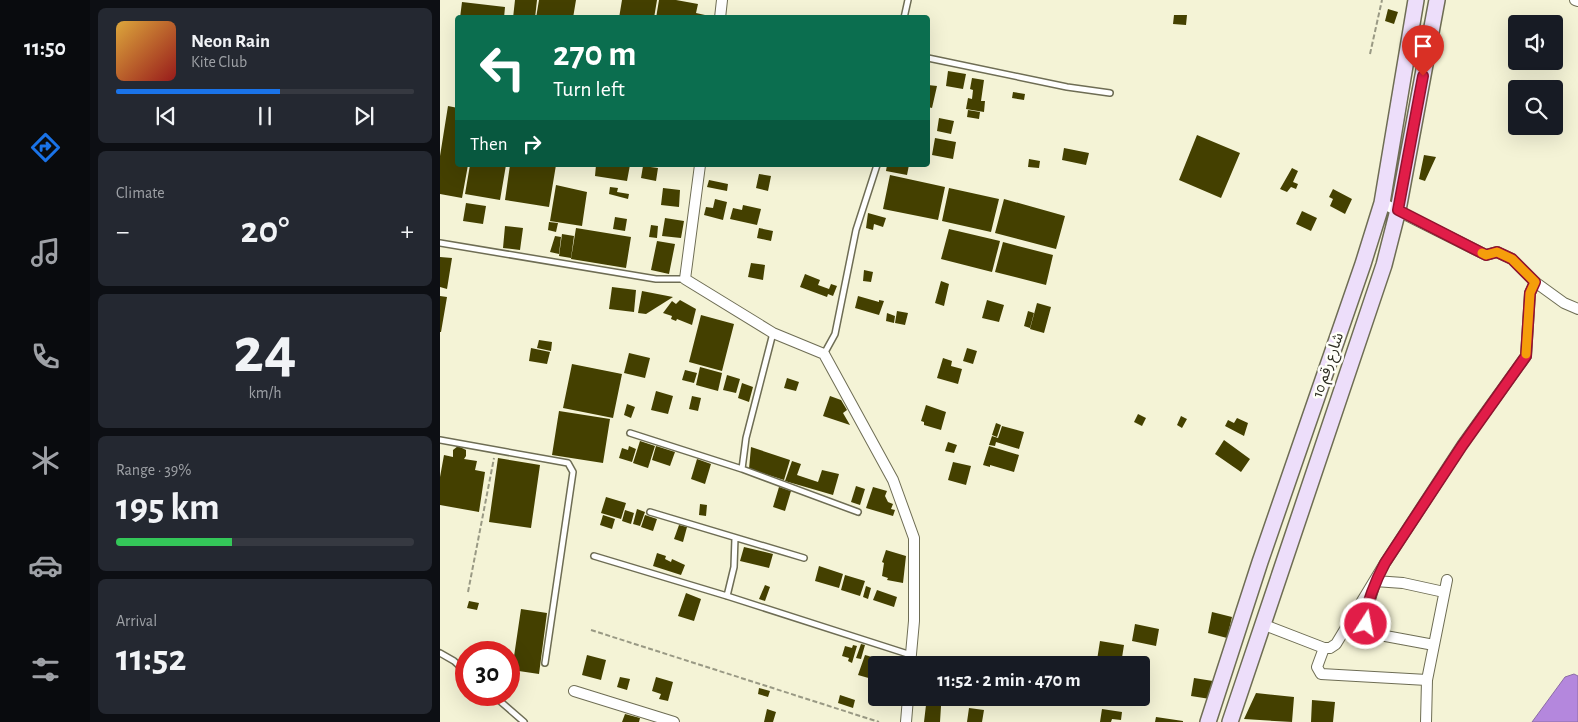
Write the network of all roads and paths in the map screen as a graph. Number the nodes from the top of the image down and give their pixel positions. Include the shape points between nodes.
1 (722, 0) edge
2 (908, 0) edge
3 (1382, 0) edge
4 (1416, 0) edge
5 (1437, 0) edge
6 (720, 15) edge
7 (905, 15) edge
8 (1370, 54) dead end
9 (930, 58) edge
10 (1110, 93) dead end
11 (700, 167) edge
12 (876, 167) edge
13 (1382, 203) junction
14 (1398, 210) junction
15 (440, 243) edge
16 (685, 279) junction
17 (1535, 282) junction
18 (1578, 309) edge
19 (773, 332) junction
20 (824, 354) junction
21 (630, 433) dead end
22 (440, 440) edge
23 (496, 450) junction
24 (742, 469) junction
25 (650, 512) dead end
26 (858, 512) dead end
27 (735, 538) junction
28 (594, 556) dead end
29 (804, 558) dead end
30 (1447, 580) dead end
31 (1375, 581) junction
32 (468, 592) dead end
33 (1444, 592) junction
34 (727, 596) junction
35 (1262, 624) junction
36 (1348, 624) junction
37 (591, 630) dead end
38 (1371, 632) junction
39 (1434, 645) junction
40 (1324, 648) junction
41 (440, 653) edge
42 (899, 656) edge
43 (910, 656) edge
44 (455, 662) edge
45 (545, 663) dead end
46 (1427, 680) junction
47 (574, 691) dead end
48 (506, 706) edge
49 (907, 706) edge
50 (524, 722) edge
51 (674, 722) edge
52 (879, 722) edge
53 (906, 722) edge
54 (1208, 722) edge
55 (1230, 722) edge
56 (1426, 722) edge

1 - 6 street
2 - 7 lane
3 - 8 path
4 - 13 main road, شارع رقم 10
5 - 14 main road, شارع رقم 10
9 - 10 lane
11 - 16 street
12 - 20 lane via 856,230 835,334
13 - 14 street
13 - 54 main road, شارع رقم 10
14 - 17 street via 1486,255 1497,252 1512,259
14 - 35 main road, شارع رقم 10 via 1384,265
15 - 16 lane via 656,279
16 - 19 street
17 - 18 street
17 - 31 street via 1530,293 1526,356 1462,446
19 - 20 street
19 - 24 lane via 746,438
20 - 43 street via 893,480 914,538 914,621
21 - 24 lane
22 - 23 lane
23 - 32 path
23 - 45 lane via 568,463 573,472
24 - 26 lane
25 - 27 lane
27 - 29 lane
27 - 34 lane via 734,566
28 - 34 lane
30 - 33 street
31 - 33 street
31 - 36 street
31 - 38 street via 1366,613 1366,624
33 - 39 street
34 - 42 lane
35 - 40 street
35 - 55 main road, شارع رقم 10
36 - 38 street
36 - 40 street via 1333,647
37 - 52 path
38 - 39 street
39 - 46 street
40 - 46 street via 1317,666 1321,674
41 - 44 lane
46 - 56 street
47 - 51 street
48 - 50 lane
49 - 53 street

